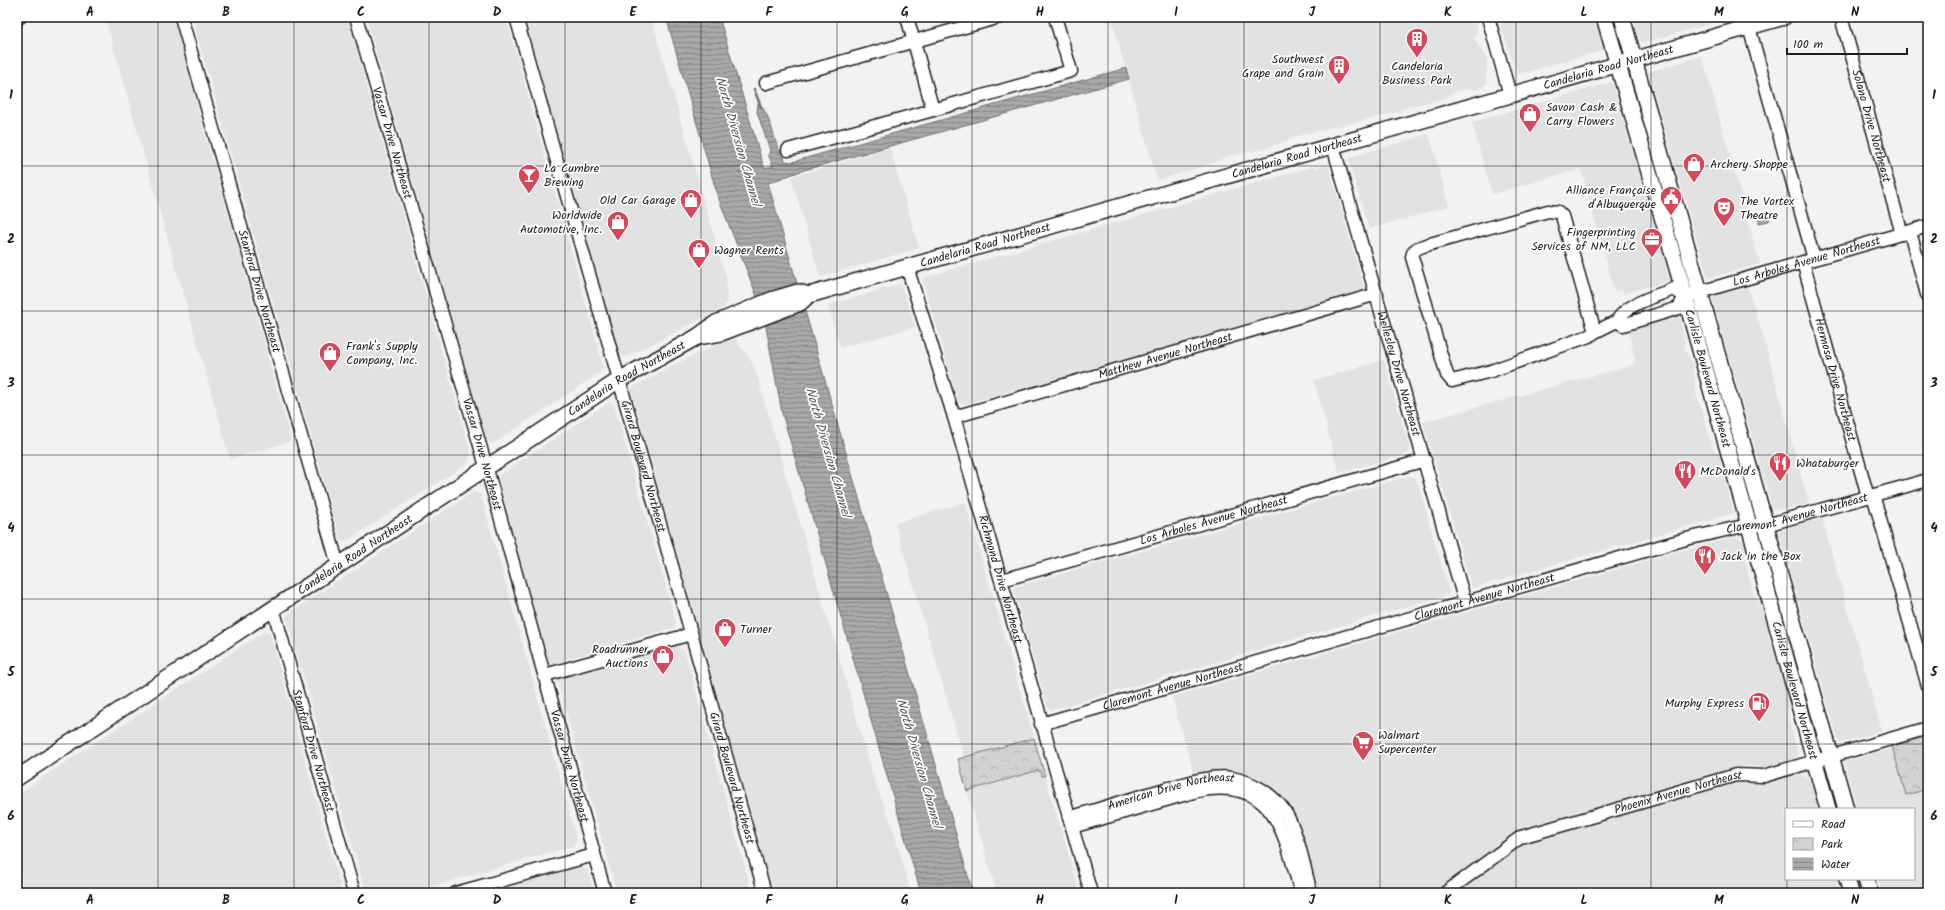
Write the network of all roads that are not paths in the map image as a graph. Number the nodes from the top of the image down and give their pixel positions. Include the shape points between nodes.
1 (20, 17) edge
2 (181, 17) edge
3 (356, 17) edge
4 (516, 17) edge
5 (907, 17) edge
6 (1000, 17) edge
7 (1055, 17) edge
8 (1488, 17) edge
9 (1604, 17) edge
10 (1622, 17) edge
11 (1784, 17) edge
12 (1841, 17) edge
13 (17, 18) edge
14 (1749, 27) junction
15 (914, 42) junction
16 (1635, 60) junction
17 (1618, 65) junction
18 (766, 83) dead end
19 (1510, 96) junction
20 (933, 110) junction
21 (1334, 146) junction
22 (788, 150) dead end
23 (1928, 226) edge
24 (1906, 233) junction
25 (1808, 261) junction
26 (907, 267) junction
27 (1700, 292) junction
28 (1377, 294) junction
29 (1685, 296) junction
30 (1928, 298) edge
31 (1617, 321) junction
32 (1595, 332) junction
33 (619, 380) junction
34 (954, 417) junction
35 (1425, 460) junction
36 (486, 469) junction
37 (1928, 480) edge
38 (1870, 496) junction
39 (1748, 525) junction
40 (1766, 525) junction
41 (338, 565) junction
42 (1002, 580) junction
43 (1465, 602) junction
44 (273, 608) junction
45 (1778, 630) junction
46 (691, 634) junction
47 (545, 675) junction
48 (1928, 686) edge
49 (1814, 696) junction
50 (1041, 724) junction
51 (1928, 728) edge
52 (1832, 756) junction
53 (1815, 761) junction
54 (17, 778) edge
55 (1267, 799) junction
56 (1828, 808) edge
57 (1846, 808) edge
58 (1071, 822) junction
59 (594, 854) junction
60 (1848, 880) edge
61 (1866, 880) edge
62 (354, 893) edge
63 (456, 893) edge
64 (605, 893) edge
65 (764, 893) edge
66 (1091, 893) edge
67 (1301, 893) edge
68 (1311, 893) edge
69 (1445, 893) edge
70 (1851, 893) edge
71 (1870, 893) edge

1 - 13 street
2 - 41 street, Stanford Drive Northeast
3 - 36 street, Vassar Drive Northeast
4 - 33 street, Girard Boulevard Northeast
5 - 15 street
6 - 15 street
7 - 20 street via 1071,71
8 - 19 street
9 - 17 main road, Carlisle Boulevard Northeast
10 - 16 main road, Carlisle Boulevard Northeast
11 - 14 main road, Candelaria Road Northeast
12 - 24 street, Solano Drive Northeast
14 - 16 main road, Candelaria Road Northeast
14 - 25 street, Hermosa Drive Northeast
15 - 18 street
15 - 20 street
16 - 17 main road, Candelaria Road Northeast
16 - 27 main road, Carlisle Boulevard Northeast
17 - 19 main road, Candelaria Road Northeast
17 - 29 main road, Carlisle Boulevard Northeast
19 - 21 main road, Candelaria Road Northeast
20 - 22 street
21 - 26 main road, Candelaria Road Northeast
21 - 28 street, Wellesley Drive Northeast
23 - 24 street, Los Arboles Avenue Northeast
24 - 25 street, Los Arboles Avenue Northeast
24 - 30 street, Solano Drive Northeast
25 - 27 street, Los Arboles Avenue Northeast
25 - 38 street, Hermosa Drive Northeast
26 - 33 main road, Candelaria Road Northeast via 809,295 800,303 749,315 721,333 697,337
26 - 34 street, Richmond Drive Northeast
27 - 29 street, Los Arboles Avenue Northeast
27 - 40 main road, Carlisle Boulevard Northeast
28 - 34 street, Matthew Avenue Northeast
28 - 35 street, Wellesley Drive Northeast
29 - 31 street via 1679,308 1628,324 1623,325
29 - 31 street via 1673,289 1621,314
29 - 39 main road, Carlisle Boulevard Northeast
31 - 32 street
32 - 32 street via 1545,353 1452,381 1447,375 1412,257 1413,253 1416,248 1423,246 1548,211 1558,212 1562,216
33 - 36 main road, Candelaria Road Northeast
33 - 46 street, Girard Boulevard Northeast
34 - 42 street, Richmond Drive Northeast
35 - 42 street, Los Arboles Avenue Northeast
35 - 43 street, Wellesley Drive Northeast
36 - 41 main road, Candelaria Road Northeast
36 - 47 street, Vassar Drive Northeast
37 - 38 street, Claremont Avenue Northeast
38 - 40 street, Claremont Avenue Northeast
38 - 48 street, Hermosa Drive Northeast
39 - 40 street, Claremont Avenue Northeast
39 - 43 street, Claremont Avenue Northeast via 1686,539
39 - 45 main road, Carlisle Boulevard Northeast
40 - 49 main road, Carlisle Boulevard Northeast
41 - 44 main road, Candelaria Road Northeast
42 - 50 street, Richmond Drive Northeast
43 - 50 street, Claremont Avenue Northeast
44 - 54 main road, Candelaria Road Northeast
44 - 62 street, Stanford Drive Northeast
45 - 49 main road via 1790,636 1804,683
45 - 53 main road, Carlisle Boulevard Northeast
46 - 47 street
46 - 65 street, Girard Boulevard Northeast
47 - 59 street, Vassar Drive Northeast
49 - 52 main road, Carlisle Boulevard Northeast
50 - 58 street, Richmond Drive Northeast
51 - 52 street, Phoenix Avenue Northeast
52 - 53 street, Phoenix Avenue Northeast
52 - 57 main road, Carlisle Boulevard Northeast
53 - 56 main road, Carlisle Boulevard Northeast
53 - 69 street, Phoenix Avenue Northeast via 1764,776 1736,775 1521,837
55 - 58 street, American Drive Northeast via 1217,787
55 - 67 street via 1282,829
55 - 68 street via 1283,810 1292,826
58 - 66 street, Richmond Drive Northeast
59 - 63 street
59 - 64 street, Vassar Drive Northeast
60 - 70 main road
61 - 71 main road

